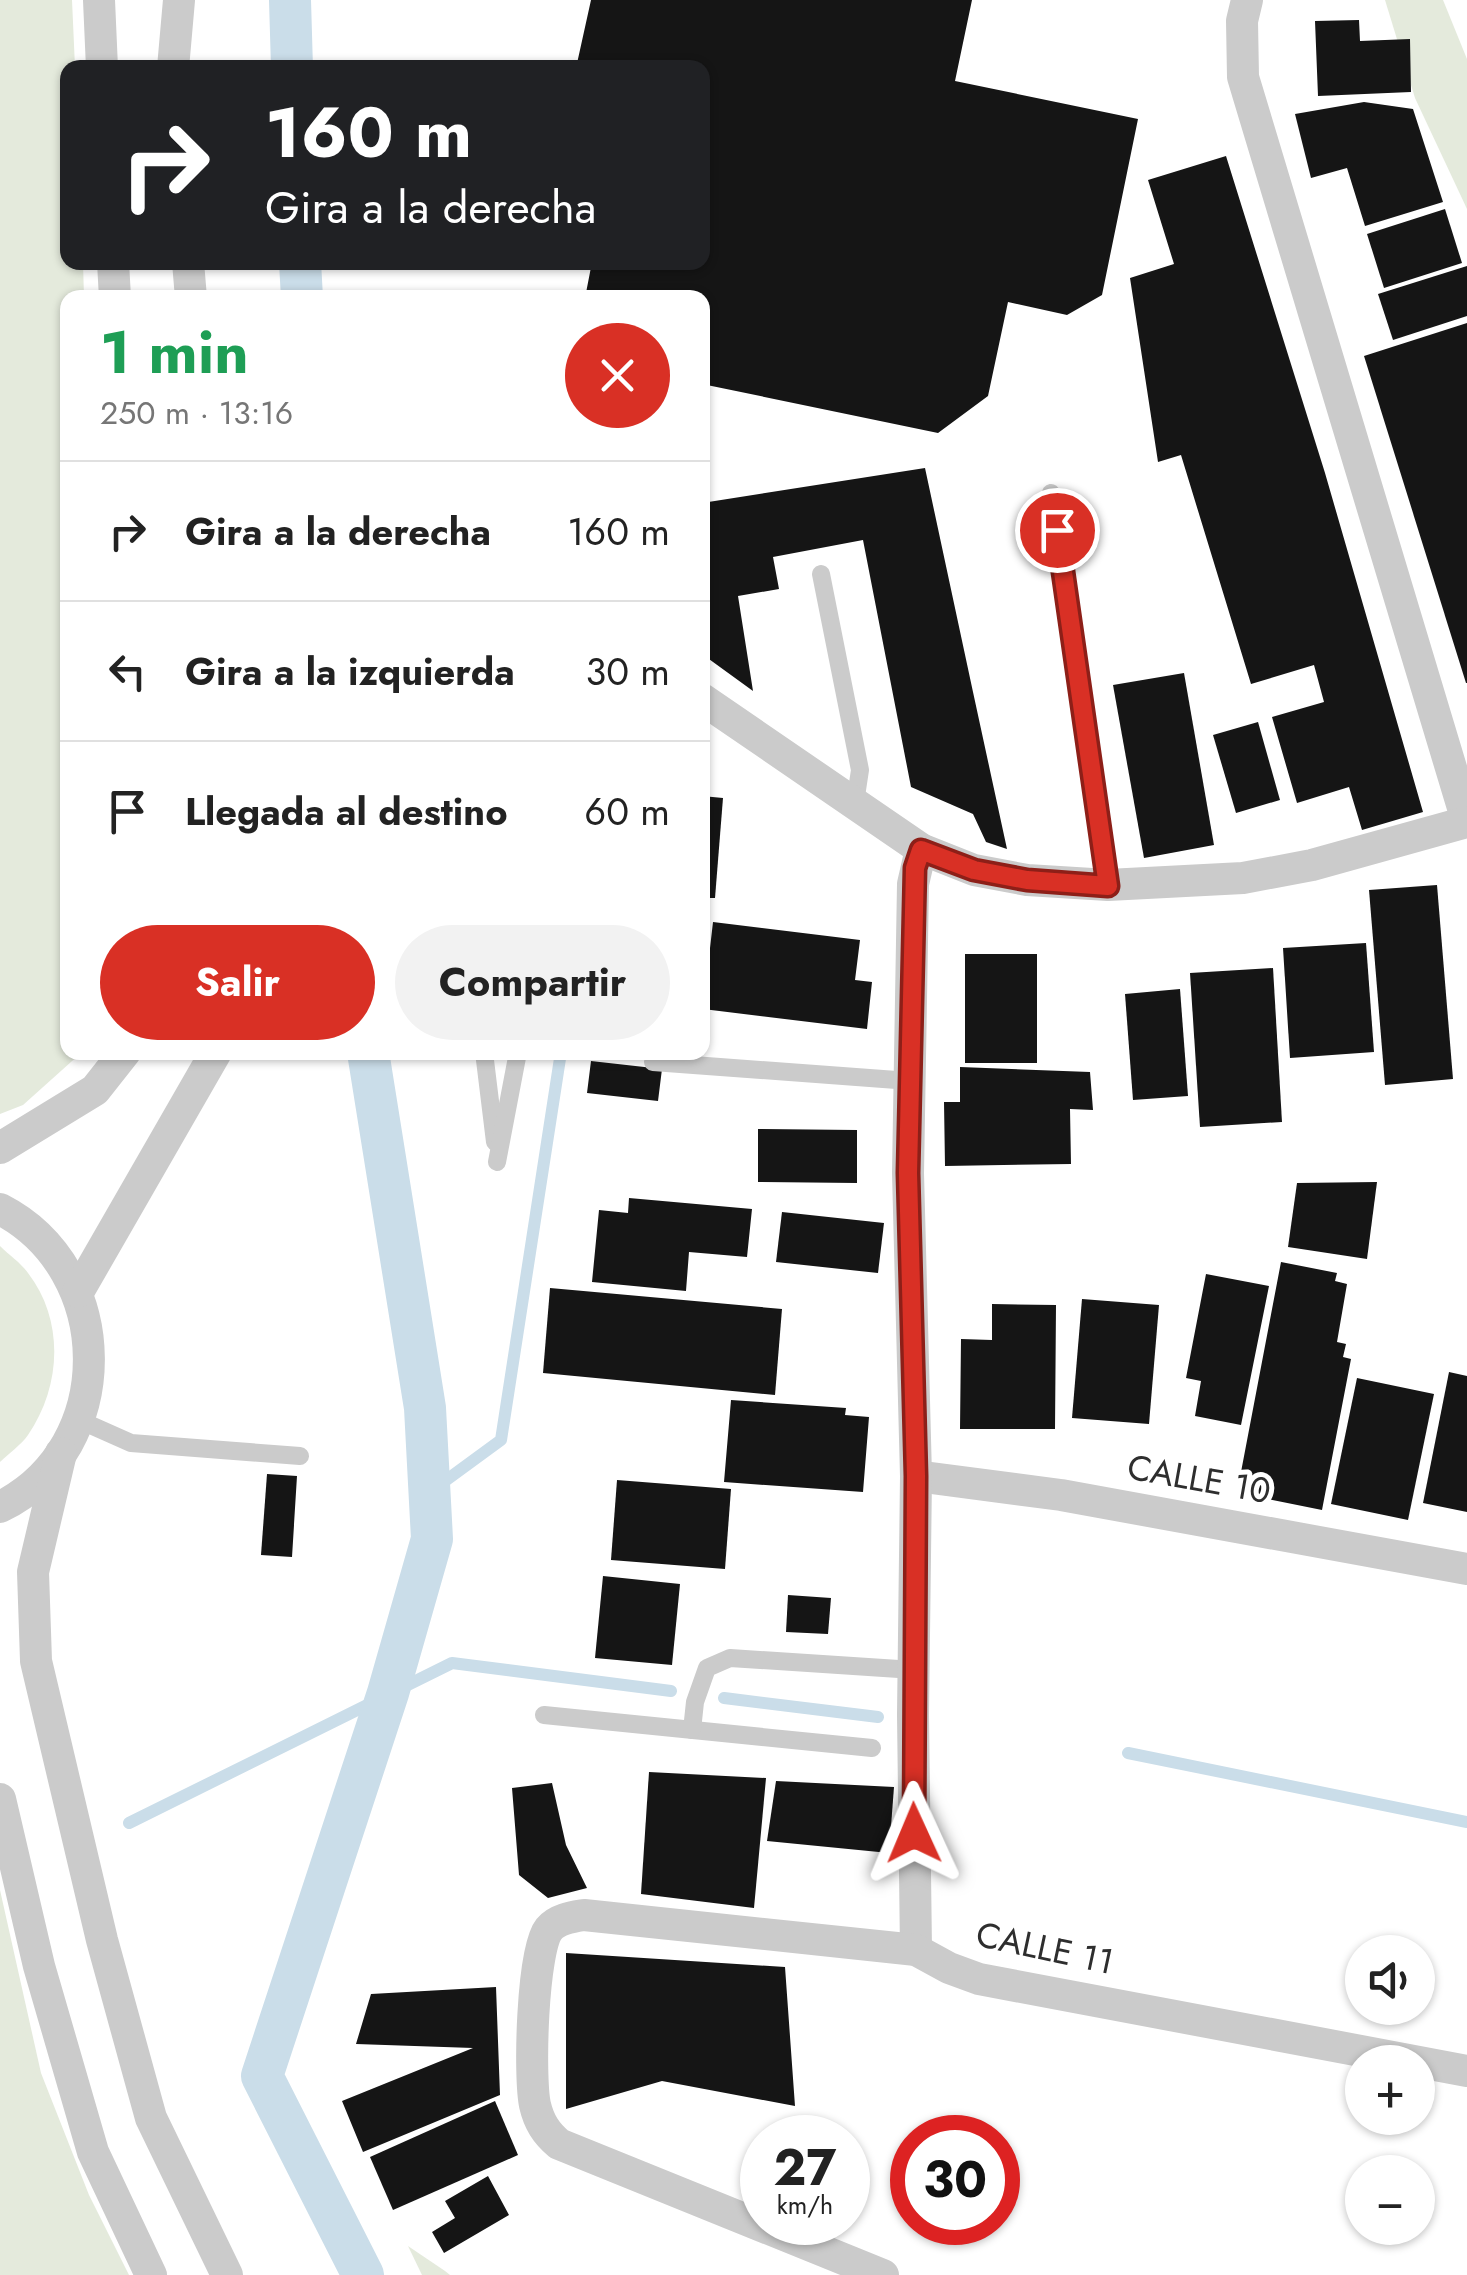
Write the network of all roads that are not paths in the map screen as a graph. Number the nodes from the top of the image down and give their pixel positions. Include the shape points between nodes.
1 (98, 0) edge
2 (179, 0) edge
3 (1247, 0) edge
4 (102, 60) edge
5 (173, 60) edge
6 (1052, 492) dead end
7 (821, 574) dead end
8 (710, 704) edge
9 (855, 804) junction
10 (1467, 821) edge
11 (921, 850) junction
12 (1108, 886) junction
13 (119, 1060) edge
14 (211, 1060) edge
15 (485, 1060) edge
16 (516, 1060) edge
17 (654, 1062) dead end
18 (910, 1081) junction
19 (0, 1148) edge
20 (0, 1209) edge
21 (78, 1292) junction
22 (78, 1419) junction
23 (62, 1453) junction
24 (300, 1456) dead end
25 (916, 1476) junction
26 (0, 1506) edge
27 (1467, 1569) edge
28 (914, 1670) junction
29 (544, 1716) dead end
30 (692, 1730) junction
31 (872, 1748) dead end
32 (0, 1798) edge
33 (916, 1950) junction
34 (1467, 2071) edge
35 (151, 2275) edge
36 (227, 2275) edge
37 (883, 2275) edge

1 - 4 street
2 - 5 street
3 - 10 street via 1243,77
6 - 12 lane
7 - 9 lane via 860,770
8 - 9 street
9 - 11 street
10 - 12 street via 1243,878
11 - 12 street via 974,870
11 - 18 street via 914,884
13 - 19 street via 95,1090
14 - 21 street
15 - 16 lane via 497,1162
17 - 18 lane
18 - 25 street
20 - 21 street via 53,1250
21 - 22 street via 90,1347
22 - 23 street
22 - 24 lane via 131,1443
23 - 26 street via 21,1496
23 - 36 street via 33,1572 36,1661 152,2118
25 - 27 street, CALLE 10 via 1060,1495
25 - 28 street
28 - 30 lane via 730,1658 707,1668
28 - 33 street
29 - 30 lane
30 - 31 lane
32 - 35 street via 38,1966 93,2152
33 - 34 street, CALLE 11 via 979,1978
33 - 37 street, CALLE 11 via 584,1915 550,1927 537,1967 533,2063 544,2131 559,2144

